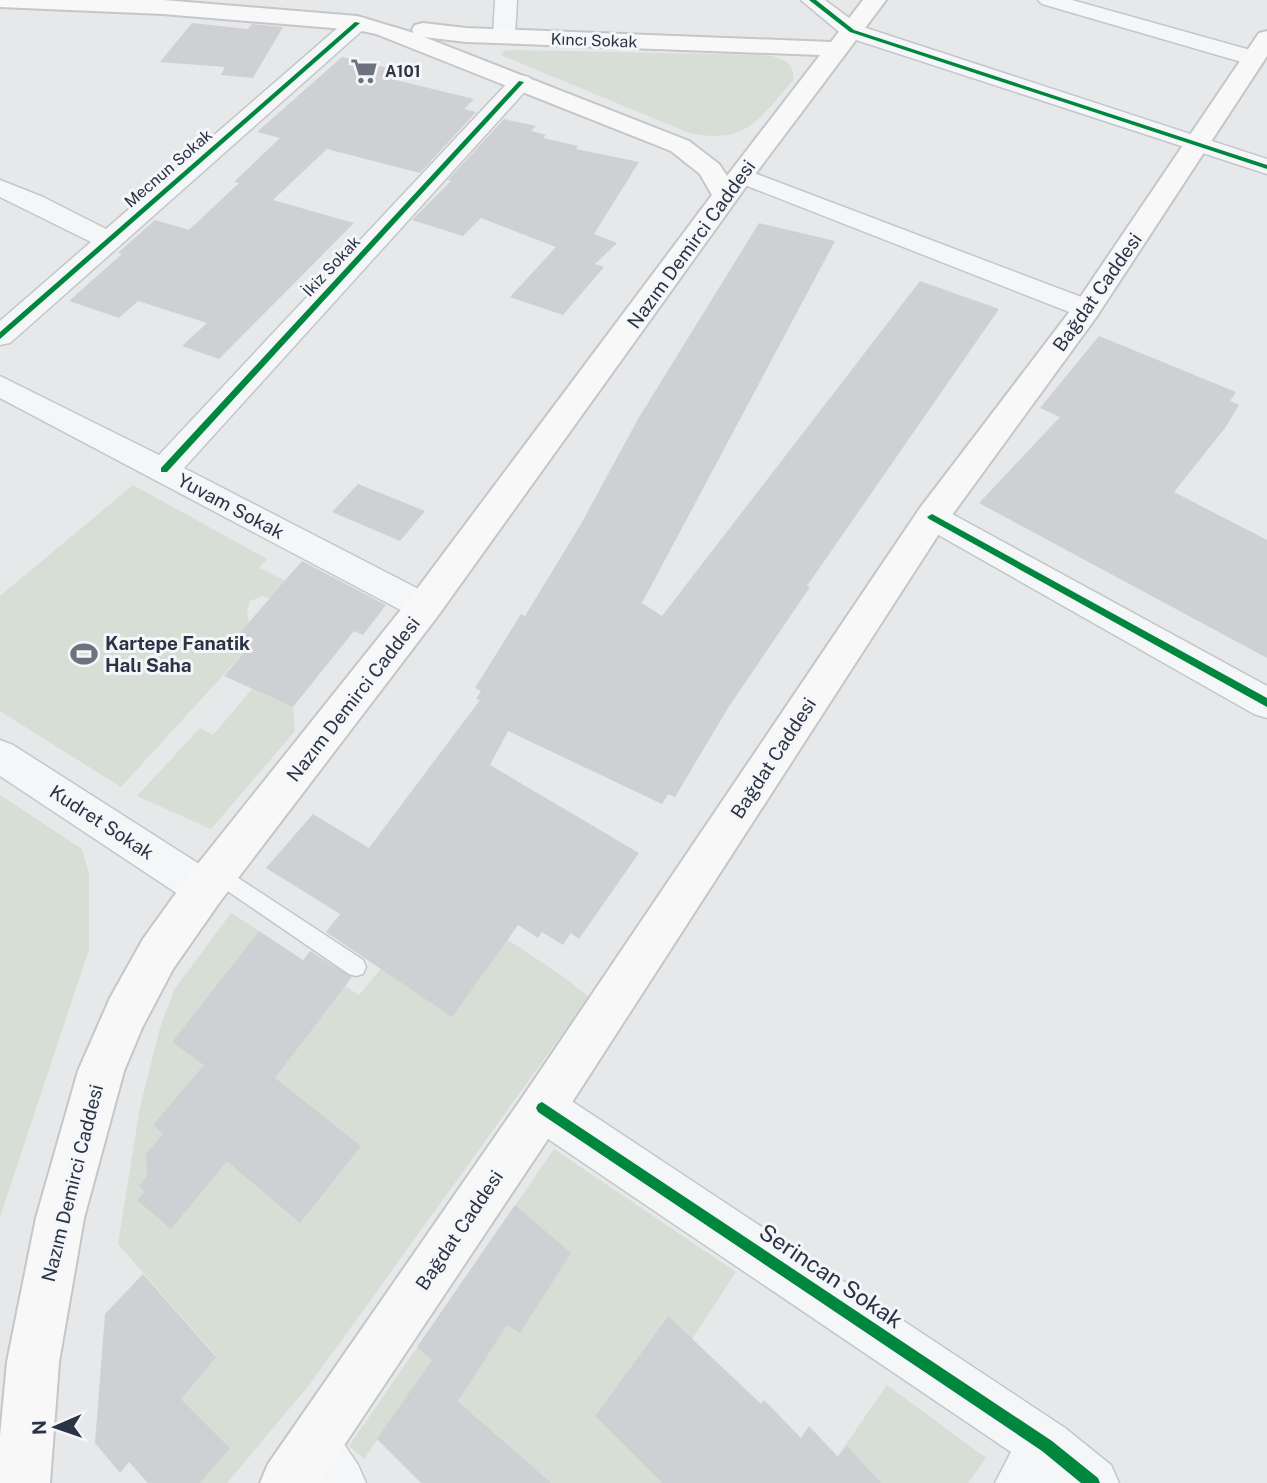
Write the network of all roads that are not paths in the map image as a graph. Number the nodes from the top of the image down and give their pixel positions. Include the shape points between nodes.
1 (0, 0) edge
2 (232, 0) edge
3 (326, 0) edge
4 (506, 0) edge
5 (812, 0) edge
6 (875, 0) edge
7 (1049, 0) edge
8 (173, 3) edge
9 (358, 12) edge
10 (263, 15) junction
11 (504, 36) junction
12 (844, 40) junction
13 (1260, 48) edge
14 (521, 82) junction
15 (1199, 144) junction
16 (680, 146) junction
17 (763, 146) junction
18 (1267, 167) edge
19 (734, 186) junction
20 (0, 188) edge
21 (109, 241) junction
22 (1087, 309) junction
23 (0, 337) edge
24 (0, 386) edge
25 (164, 470) junction
26 (932, 517) junction
27 (424, 607) junction
28 (1267, 703) edge
29 (0, 756) edge
30 (211, 881) junction
31 (356, 967) dead end
32 (542, 1108) junction
33 (1034, 1465) edge
34 (314, 1470) edge
35 (23, 1483) edge
36 (1093, 1483) edge

1 - 8 main road
2 - 10 main road
3 - 10 main road via 298,13
4 - 11 street
5 - 12 street
6 - 12 main road, Nazım Demirci Caddesi
7 - 13 street
8 - 10 main road
9 - 10 main road
9 - 11 main road, Kıncı Sokak via 423,30
9 - 14 main road via 383,29
9 - 21 street, Mecnun Sokak
11 - 12 main road, Kıncı Sokak
12 - 15 street
12 - 17 main road, Nazım Demirci Caddesi
13 - 15 main road, Bağdat Caddesi
14 - 16 main road
14 - 25 street, İkiz Sokak
15 - 18 street
15 - 22 main road, Bağdat Caddesi
16 - 17 main road via 720,150
16 - 19 main road via 718,179
17 - 19 main road, Nazım Demirci Caddesi
19 - 22 street
19 - 27 main road, Nazım Demirci Caddesi
20 - 21 street
21 - 23 street, Mecnun Sokak
22 - 26 main road, Bağdat Caddesi
24 - 25 street, Yuvam Sokak
25 - 27 street, Yuvam Sokak
26 - 28 street
26 - 32 main road, Bağdat Caddesi
27 - 30 main road, Nazım Demirci Caddesi
29 - 30 street, Kudret Sokak
30 - 31 lane
30 - 35 main road, Nazım Demirci Caddesi via 158,954 101,1072 44,1291
32 - 33 street, Serincan Sokak
32 - 34 main road, Bağdat Caddesi
33 - 36 street, Serincan Sokak

